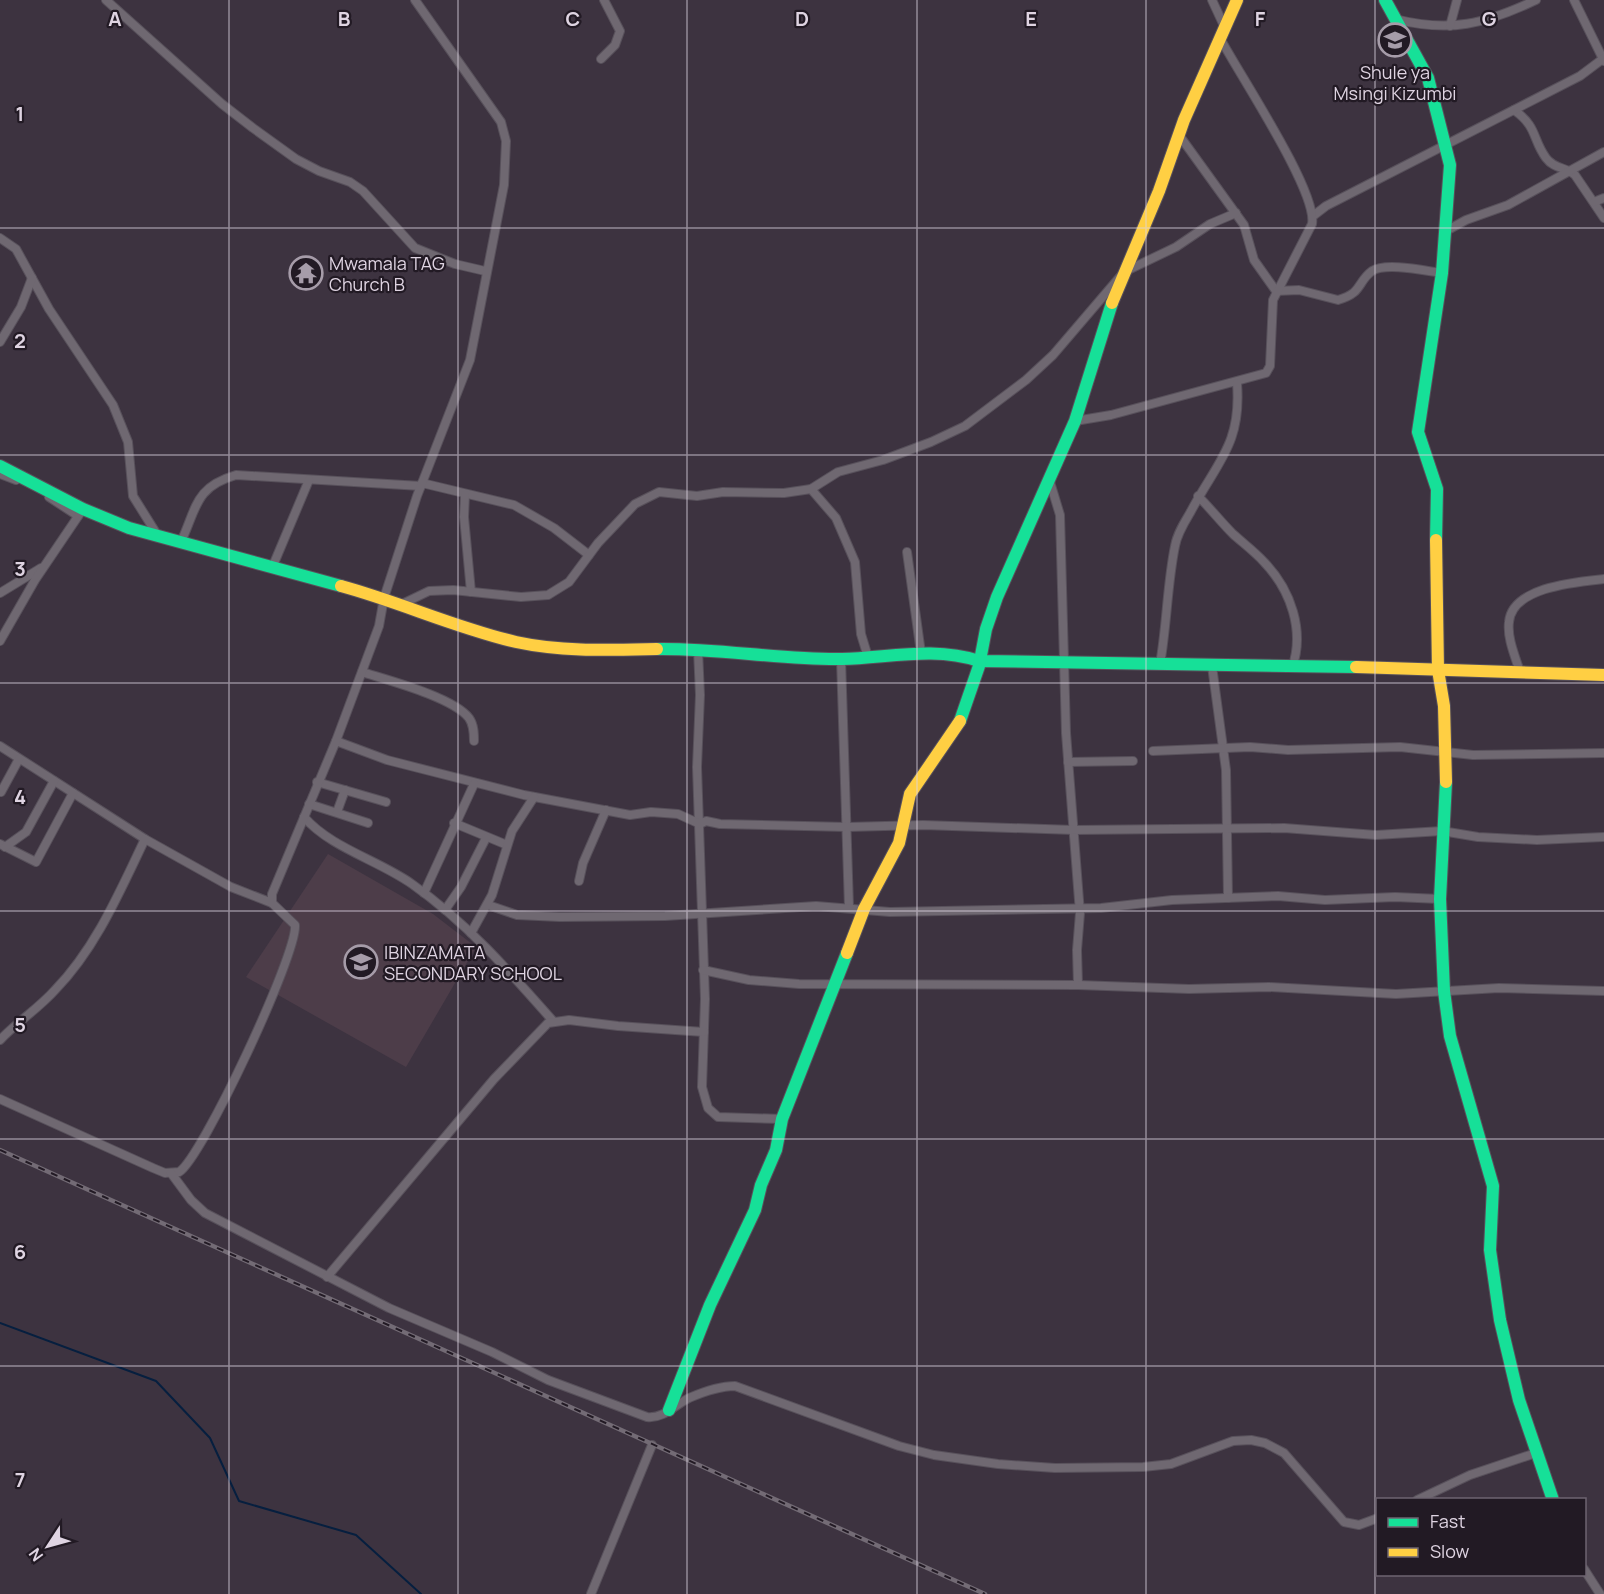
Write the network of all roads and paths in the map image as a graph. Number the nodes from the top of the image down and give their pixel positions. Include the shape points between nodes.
1 (106, 0) edge
2 (415, 0) edge
3 (604, 0) edge
4 (1212, 0) edge
5 (1385, 0) edge
6 (1458, 0) edge
7 (1536, 0) edge
8 (1574, 0) edge
9 (1237, 1) edge
10 (1394, 18) junction
11 (1450, 26) junction
12 (1222, 33) junction
13 (601, 59) dead end
14 (1604, 60) edge
15 (1514, 110) junction
16 (1179, 135) junction
17 (1444, 145) junction
18 (1604, 152) edge
19 (1570, 170) junction
20 (1604, 198) edge
21 (1594, 202) junction
22 (1236, 213) junction
23 (1313, 216) junction
24 (1604, 218) edge
25 (1446, 231) junction
26 (0, 238) edge
27 (485, 271) junction
28 (1124, 272) junction
29 (1442, 273) junction
30 (32, 278) junction
31 (1276, 291) junction
32 (2, 336) edge
33 (1238, 383) junction
34 (1075, 421) junction
35 (0, 466) edge
36 (0, 474) edge
37 (309, 480) junction
38 (1050, 482) junction
39 (421, 485) junction
40 (811, 489) junction
41 (465, 495) junction
42 (1198, 496) junction
43 (81, 513) junction
44 (158, 536) junction
45 (181, 543) junction
46 (907, 552) dead end
47 (589, 555) junction
48 (45, 565) junction
49 (272, 568) junction
50 (1604, 579) edge
51 (471, 592) junction
52 (0, 593) edge
53 (384, 598) junction
54 (402, 604) junction
55 (0, 641) edge
56 (698, 650) junction
57 (921, 653) junction
58 (868, 657) junction
59 (841, 659) junction
60 (979, 661) junction
61 (1063, 663) junction
62 (1160, 664) junction
63 (1212, 666) junction
64 (1292, 668) junction
65 (1437, 670) junction
66 (362, 672) junction
67 (1520, 672) junction
68 (1604, 675) edge
69 (336, 741) junction
70 (474, 741) dead end
71 (0, 746) edge
72 (1224, 749) junction
73 (1153, 751) dead end
74 (1445, 753) junction
75 (1604, 753) edge
76 (19, 759) junction
77 (1133, 761) dead end
78 (1068, 762) junction
79 (54, 781) junction
80 (318, 782) junction
81 (474, 784) junction
82 (345, 790) junction
83 (1, 792) edge
84 (74, 793) junction
85 (534, 797) junction
86 (386, 802) dead end
87 (309, 804) junction
88 (606, 810) junction
89 (337, 812) junction
90 (304, 817) junction
91 (368, 823) dead end
92 (454, 824) junction
93 (700, 824) junction
94 (901, 825) junction
95 (847, 827) junction
96 (1227, 827) junction
97 (1074, 830) junction
98 (1442, 831) junction
99 (1604, 837) edge
100 (145, 838) junction
101 (486, 838) junction
102 (3, 845) edge
103 (507, 845) junction
104 (579, 881) dead end
105 (424, 893) junction
106 (1228, 898) junction
107 (1440, 899) junction
108 (272, 903) junction
109 (488, 905) junction
110 (849, 907) junction
111 (1079, 907) junction
112 (864, 909) junction
113 (445, 910) junction
114 (702, 913) junction
115 (471, 933) junction
116 (704, 970) junction
117 (836, 983) junction
118 (1078, 985) junction
119 (1604, 990) edge
120 (1444, 991) junction
121 (553, 1021) junction
122 (704, 1032) junction
123 (0, 1040) edge
124 (0, 1099) edge
125 (782, 1119) junction
126 (171, 1173) junction
127 (327, 1277) junction
128 (669, 1410) junction
129 (652, 1445) dead end
130 (1536, 1453) junction
131 (1421, 1498) edge
132 (1552, 1498) edge
133 (1376, 1518) edge
134 (1586, 1572) edge
135 (591, 1594) edge
136 (1600, 1594) edge

1 - 27 street via 253,128 296,159 363,191 415,248 454,264
2 - 27 street via 493,108 506,141 500,207
3 - 13 street via 620,31 615,45
4 - 12 street
5 - 10 street
6 - 11 street
7 - 11 street via 1489,21
8 - 14 street
9 - 12 street
10 - 11 street
10 - 17 street via 1428,78
12 - 16 street
12 - 23 street via 1295,168
14 - 15 street
15 - 17 street
15 - 19 street via 1534,130 1549,162
16 - 22 street
16 - 28 street
17 - 23 street
17 - 25 street via 1450,165
18 - 19 street
19 - 21 street
19 - 25 street via 1508,205
20 - 21 street
21 - 24 street
22 - 28 street
22 - 31 street via 1246,230 1254,260
23 - 31 street
25 - 29 street
26 - 30 street via 15,248
27 - 39 street via 468,368
28 - 34 street
28 - 40 street via 1053,355 991,409 931,442 846,469
29 - 31 street via 1410,268 1376,269 1353,294 1338,300 1299,290
29 - 65 street via 1418,432 1437,493
30 - 32 street
30 - 44 street via 117,414 128,442 133,496
31 - 33 street via 1271,312 1269,370
33 - 34 street
33 - 42 street via 1236,430 1218,468
34 - 38 street
35 - 43 street
36 - 43 street
37 - 39 street
37 - 45 street via 236,475 220,479 202,493
37 - 49 street
38 - 60 street via 998,597
38 - 61 street via 1060,515
39 - 41 street
39 - 53 street
40 - 47 street via 698,496 659,492 635,504
40 - 58 street via 836,518 855,562 861,634
41 - 47 street via 514,505 554,528
41 - 51 street
42 - 62 street via 1174,547
42 - 64 street via 1279,581 1298,627 1299,648
43 - 44 street
43 - 48 street
44 - 45 street
45 - 49 street
46 - 57 street
47 - 51 street via 569,582 548,596
48 - 52 street
48 - 55 street
49 - 53 street
50 - 67 street via 1531,594 1517,602 1509,620 1509,634
51 - 54 street via 429,591
53 - 54 street
53 - 66 street via 379,626
54 - 56 street via 446,622 517,642 573,650
56 - 59 street
56 - 93 street
57 - 58 street
57 - 60 street via 958,654
58 - 59 street
59 - 95 street
60 - 61 street
60 - 94 street via 961,720 910,794
61 - 62 street
61 - 78 street
62 - 63 street
63 - 64 street
63 - 72 street
64 - 65 street
65 - 67 street
65 - 74 street via 1444,706
66 - 69 street
66 - 70 street via 423,691 462,712 471,722
67 - 68 street
69 - 80 street
69 - 81 street
71 - 76 street
72 - 73 street
72 - 74 street via 1400,747
72 - 96 street
74 - 75 street
74 - 98 street
76 - 79 street
76 - 83 street
77 - 78 street
78 - 97 street
79 - 84 street
79 - 102 street via 26,832
80 - 82 street
80 - 87 street
81 - 85 street
81 - 92 street
82 - 86 street
82 - 89 street
84 - 100 street
84 - 102 street via 36,862
85 - 88 street
85 - 103 street
87 - 89 street
87 - 90 street
88 - 93 street via 630,815 678,814
88 - 104 street
89 - 91 street
90 - 105 street via 326,836 391,870
90 - 108 street via 272,894
92 - 101 street
92 - 105 street
93 - 95 street via 706,821 729,825
93 - 114 street
94 - 95 street
94 - 97 street
94 - 112 street via 899,843
95 - 110 street
96 - 97 street
96 - 98 street via 1376,835
96 - 106 street
97 - 111 street
98 - 99 street via 1538,840
98 - 107 street
100 - 108 street via 231,887
100 - 123 street via 108,915 81,958 54,992
101 - 103 street
101 - 113 street
103 - 109 street
105 - 113 street
106 - 107 street
106 - 111 street
107 - 120 street
108 - 126 street via 295,925 286,963 233,1082 192,1157 182,1170
109 - 114 street via 528,916
109 - 115 street
110 - 112 street
110 - 114 street
111 - 112 street via 890,912
111 - 118 street
112 - 117 street
113 - 115 street
114 - 116 street
115 - 121 street
116 - 117 street via 749,981
116 - 122 street
117 - 118 street
117 - 125 street
118 - 120 street via 1269,987 1352,993
119 - 120 street
120 - 130 street via 1460,1071 1493,1186 1492,1278 1516,1389
121 - 122 street
121 - 127 street via 519,1050
122 - 125 street via 702,1087 708,1108 718,1117
124 - 126 street
125 - 128 street via 776,1150 755,1210 710,1305
126 - 127 street via 205,1213
127 - 128 street via 559,1384 647,1417 657,1417
128 - 133 street via 689,1398 735,1386 934,1455 1055,1468 1172,1464 1233,1441 1251,1440 1284,1454 1344,1522 1359,1525
129 - 135 street
130 - 131 street via 1470,1475
130 - 132 street
134 - 136 street

